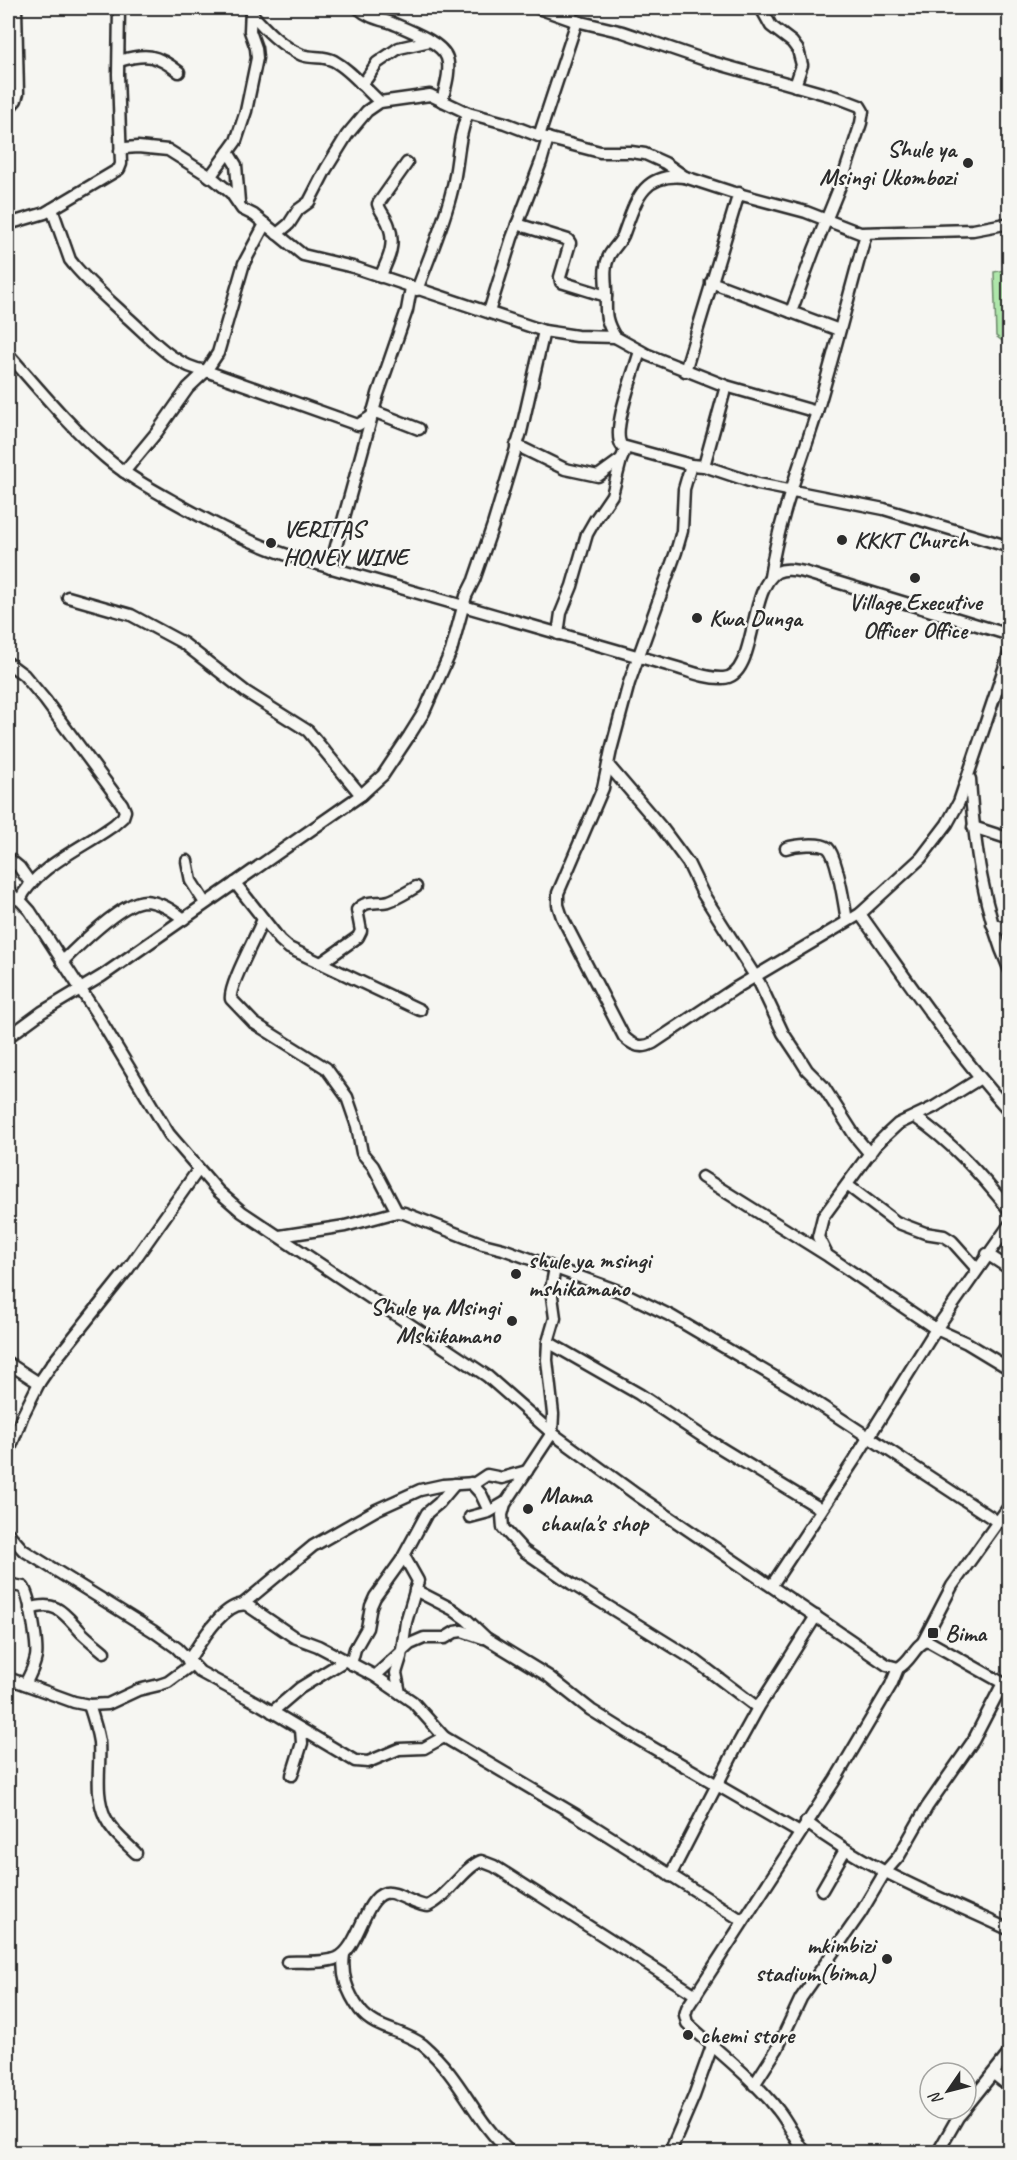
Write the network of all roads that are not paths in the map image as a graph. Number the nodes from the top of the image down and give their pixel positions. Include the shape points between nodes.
1 (16, 8) edge
2 (119, 8) edge
3 (358, 8) edge
4 (538, 8) edge
5 (570, 8) edge
6 (761, 8) edge
7 (251, 10) edge
8 (574, 20) junction
9 (430, 41) junction
10 (119, 61) junction
11 (179, 72) dead end
12 (361, 84) junction
13 (795, 86) junction
14 (442, 100) junction
15 (380, 102) junction
16 (8, 109) edge
17 (468, 113) junction
18 (544, 137) junction
19 (120, 151) junction
20 (228, 152) junction
21 (407, 163) dead end
22 (210, 177) junction
23 (685, 177) junction
24 (739, 194) junction
25 (239, 205) junction
26 (52, 209) junction
27 (826, 219) junction
28 (1010, 223) edge
29 (8, 224) edge
30 (265, 224) junction
31 (517, 224) junction
32 (277, 234) junction
33 (866, 234) junction
34 (381, 277) junction
35 (711, 282) junction
36 (414, 289) junction
37 (606, 296) junction
38 (489, 312) junction
39 (791, 312) junction
40 (839, 330) junction
41 (544, 331) junction
42 (615, 337) junction
43 (640, 351) junction
44 (8, 354) edge
45 (685, 370) junction
46 (206, 371) junction
47 (726, 386) junction
48 (817, 411) junction
49 (372, 414) junction
50 (358, 425) junction
51 (419, 429) dead end
52 (368, 438) junction
53 (516, 445) junction
54 (626, 448) junction
55 (621, 460) junction
56 (691, 465) junction
57 (704, 466) junction
58 (124, 472) junction
59 (792, 490) junction
60 (1010, 547) edge
61 (330, 568) junction
62 (770, 577) junction
63 (68, 597) dead end
64 (464, 607) junction
65 (558, 634) junction
66 (1010, 635) edge
67 (1010, 651) edge
68 (639, 656) junction
69 (8, 663) edge
70 (609, 766) junction
71 (969, 774) junction
72 (361, 795) junction
73 (973, 827) junction
74 (1010, 839) edge
75 (786, 848) dead end
76 (8, 858) edge
77 (187, 861) dead end
78 (235, 883) junction
79 (31, 884) junction
80 (416, 887) dead end
81 (8, 889) edge
82 (14, 900) edge
83 (205, 903) junction
84 (860, 914) junction
85 (183, 919) junction
86 (263, 919) junction
87 (847, 921) junction
88 (992, 924) junction
89 (1010, 931) edge
90 (62, 962) junction
91 (321, 963) junction
92 (1010, 971) edge
93 (755, 977) junction
94 (81, 990) junction
95 (420, 1010) dead end
96 (8, 1037) edge
97 (980, 1079) junction
98 (1010, 1112) edge
99 (915, 1117) junction
100 (870, 1154) junction
101 (198, 1170) junction
102 (702, 1177) dead end
103 (847, 1185) junction
104 (1010, 1211) edge
105 (397, 1212) junction
106 (1010, 1224) edge
107 (279, 1236) junction
108 (987, 1254) junction
109 (828, 1256) junction
110 (555, 1268) junction
111 (977, 1269) junction
112 (1010, 1269) edge
113 (936, 1329) junction
114 (548, 1342) junction
115 (8, 1363) edge
116 (1010, 1369) edge
117 (39, 1383) junction
118 (551, 1399) junction
119 (534, 1418) junction
120 (552, 1433) junction
121 (869, 1436) junction
122 (8, 1454) edge
123 (527, 1471) junction
124 (471, 1483) junction
125 (455, 1484) junction
126 (506, 1503) junction
127 (1010, 1505) edge
128 (821, 1509) junction
129 (489, 1511) junction
130 (470, 1517) dead end
131 (998, 1522) junction
132 (8, 1533) edge
133 (404, 1556) junction
134 (8, 1584) edge
135 (772, 1586) junction
136 (415, 1590) junction
137 (243, 1604) junction
138 (30, 1609) junction
139 (816, 1617) junction
140 (486, 1638) junction
141 (923, 1642) junction
142 (104, 1652) dead end
143 (402, 1652) junction
144 (190, 1663) junction
145 (347, 1663) junction
146 (898, 1668) junction
147 (375, 1676) junction
148 (8, 1678) edge
149 (25, 1684) junction
150 (1006, 1685) edge
151 (400, 1693) junction
152 (89, 1706) junction
153 (758, 1708) junction
154 (272, 1712) junction
155 (301, 1729) junction
156 (444, 1737) junction
157 (292, 1775) dead end
158 (717, 1785) junction
159 (806, 1822) junction
160 (800, 1833) junction
161 (845, 1850) junction
162 (136, 1853) dead end
163 (885, 1872) junction
164 (670, 1876) junction
165 (822, 1890) dead end
166 (743, 1921) junction
167 (1010, 1930) edge
168 (344, 1954) junction
169 (287, 1962) dead end
170 (696, 1995) junction
171 (712, 2046) junction
172 (1010, 2052) edge
173 (994, 2074) junction
174 (754, 2085) junction
175 (1010, 2087) edge
176 (978, 2093) edge
177 (956, 2121) edge
178 (797, 2147) edge
179 (510, 2152) edge
180 (670, 2152) edge
181 (805, 2152) edge
182 (938, 2152) edge

1 - 16 street via 18,93
2 - 10 street
3 - 9 street
4 - 8 street
5 - 8 street
6 - 13 street via 771,26 798,50 802,65
7 - 12 street via 270,33 293,50 309,57 329,58
7 - 20 street via 250,31 257,51 255,72 243,123
8 - 13 street
8 - 18 street
9 - 12 street via 399,48 377,63
9 - 14 street via 447,59
10 - 11 street via 148,55
10 - 19 street
12 - 15 street
13 - 27 street via 855,103 863,111
14 - 15 street via 430,96
14 - 17 street
15 - 32 street via 347,135 309,202
17 - 18 street
17 - 36 street via 449,203
18 - 23 street via 600,152 645,154
18 - 31 street via 541,162
19 - 22 street via 138,147 168,150
19 - 26 street via 117,171
20 - 22 street
20 - 25 street via 236,165
21 - 34 street via 378,204 389,224 392,250
22 - 25 street via 231,193
23 - 24 street
23 - 37 street via 665,176 645,188 638,198 624,235 608,260 604,274
24 - 27 street
24 - 35 street
25 - 30 street
26 - 29 street
26 - 46 street via 70,260 82,274 173,357 190,368
27 - 33 street
27 - 39 street
28 - 33 street via 973,230
30 - 32 street
30 - 46 street via 244,263 218,353
31 - 37 street via 568,240 560,280
31 - 38 street
32 - 34 street via 303,255
33 - 40 street
34 - 36 street
35 - 39 street
35 - 45 street
36 - 38 street
36 - 49 street
37 - 42 street via 605,314
38 - 41 street
39 - 40 street
40 - 48 street
41 - 42 street
41 - 53 street
42 - 43 street
43 - 45 street
43 - 54 street via 620,426 619,443
44 - 58 street via 88,442
45 - 47 street
46 - 50 street
46 - 58 street via 188,388
47 - 48 street
47 - 57 street
48 - 59 street
49 - 50 street
49 - 51 street
49 - 52 street
50 - 52 street
52 - 61 street
53 - 55 street via 565,469 598,476
53 - 64 street
54 - 55 street
54 - 56 street
55 - 65 street via 613,493 588,534 561,613
56 - 57 street
56 - 68 street via 684,489 682,531
57 - 59 street via 758,484
58 - 61 street via 243,538
59 - 60 street via 884,509
59 - 62 street
61 - 64 street
62 - 66 street via 789,569 804,572
62 - 68 street via 741,664 734,674 724,679
63 - 72 street via 131,615 183,643 246,692 308,730
64 - 65 street
64 - 72 street via 451,651 424,712 383,775
65 - 68 street
67 - 71 street
68 - 70 street
69 - 79 street via 45,700 125,811 114,825
70 - 93 street via 688,863
70 - 93 street via 591,818 559,888 558,905 624,1037 637,1046 648,1046
71 - 73 street
71 - 84 street via 959,802 932,844
72 - 78 street
73 - 74 street
73 - 88 street
75 - 87 street via 804,845 830,850
76 - 79 street
77 - 83 street via 191,881
78 - 83 street
78 - 86 street
79 - 82 street
80 - 91 street via 387,902 361,906 357,910 361,931 358,937
81 - 82 street
82 - 90 street via 30,911
83 - 85 street
84 - 87 street
84 - 97 street
85 - 90 street via 162,905 145,901 133,904 105,922
85 - 94 street
86 - 91 street via 289,948
86 - 105 street via 231,988 231,999 254,1023 333,1075 349,1102 362,1152
87 - 93 street
88 - 89 street
88 - 92 street
90 - 94 street
91 - 95 street
93 - 100 street via 796,1054
94 - 96 street
94 - 101 street via 169,1134
97 - 98 street
97 - 99 street
99 - 100 street via 894,1126
99 - 104 street via 969,1163
100 - 103 street
101 - 107 street via 242,1212
101 - 117 street via 128,1269
102 - 109 street
103 - 109 street via 819,1229 818,1237
103 - 111 street via 896,1222 952,1241
105 - 107 street via 345,1226
105 - 110 street
106 - 108 street
107 - 119 street via 487,1377
108 - 111 street
108 - 112 street
109 - 113 street
110 - 114 street via 551,1289 555,1318
110 - 121 street via 648,1304 736,1353
111 - 113 street
113 - 116 street
113 - 121 street
114 - 118 street
114 - 128 street via 639,1394
115 - 117 street
117 - 122 street
118 - 119 street
118 - 120 street
119 - 120 street
120 - 123 street
120 - 135 street
121 - 128 street
121 - 131 street
123 - 124 street via 502,1478 487,1475
123 - 126 street
124 - 125 street
124 - 129 street
125 - 133 street via 424,1516
125 - 137 street via 420,1490 376,1510 313,1546
126 - 129 street
126 - 153 street via 503,1528 524,1551 696,1661
127 - 131 street
128 - 135 street
129 - 130 street
131 - 141 street via 952,1586
132 - 144 street via 23,1550 153,1631
133 - 136 street via 418,1581
133 - 145 street via 375,1597 367,1628
134 - 138 street via 27,1591
135 - 139 street
136 - 140 street via 467,1620
136 - 143 street
137 - 144 street via 229,1610 211,1627
137 - 145 street via 294,1637
138 - 142 street via 45,1605 57,1609
138 - 149 street via 37,1655
139 - 146 street via 887,1665
139 - 153 street
140 - 143 street via 465,1631 445,1638 424,1638
140 - 158 street via 548,1676 591,1710
141 - 146 street via 907,1664
141 - 150 street via 931,1642
143 - 147 street
143 - 151 street via 396,1677
144 - 152 street via 168,1682 138,1689 108,1704
144 - 154 street
145 - 147 street
145 - 154 street via 300,1688
146 - 159 street via 835,1780
147 - 151 street
148 - 149 street
149 - 152 street
150 - 163 street
151 - 156 street via 419,1707
152 - 162 street via 99,1743 99,1796 105,1817
153 - 158 street
154 - 155 street
155 - 156 street via 361,1762 399,1749 424,1748
155 - 157 street via 302,1743
156 - 164 street
158 - 160 street
158 - 164 street
159 - 160 street
159 - 161 street
160 - 166 street
161 - 163 street
161 - 165 street
163 - 167 street
163 - 174 street via 801,1998 781,2042
164 - 166 street
166 - 170 street
168 - 169 street via 333,1960
168 - 170 street via 381,1894 390,1893 428,1906 482,1861
168 - 179 street via 343,1976 363,2014 409,2036 430,2052 455,2078 490,2134
170 - 171 street via 687,2008 686,2020
171 - 174 street
171 - 180 street
172 - 173 street
173 - 175 street
173 - 176 street
174 - 178 street via 780,2112
177 - 182 street
178 - 181 street

